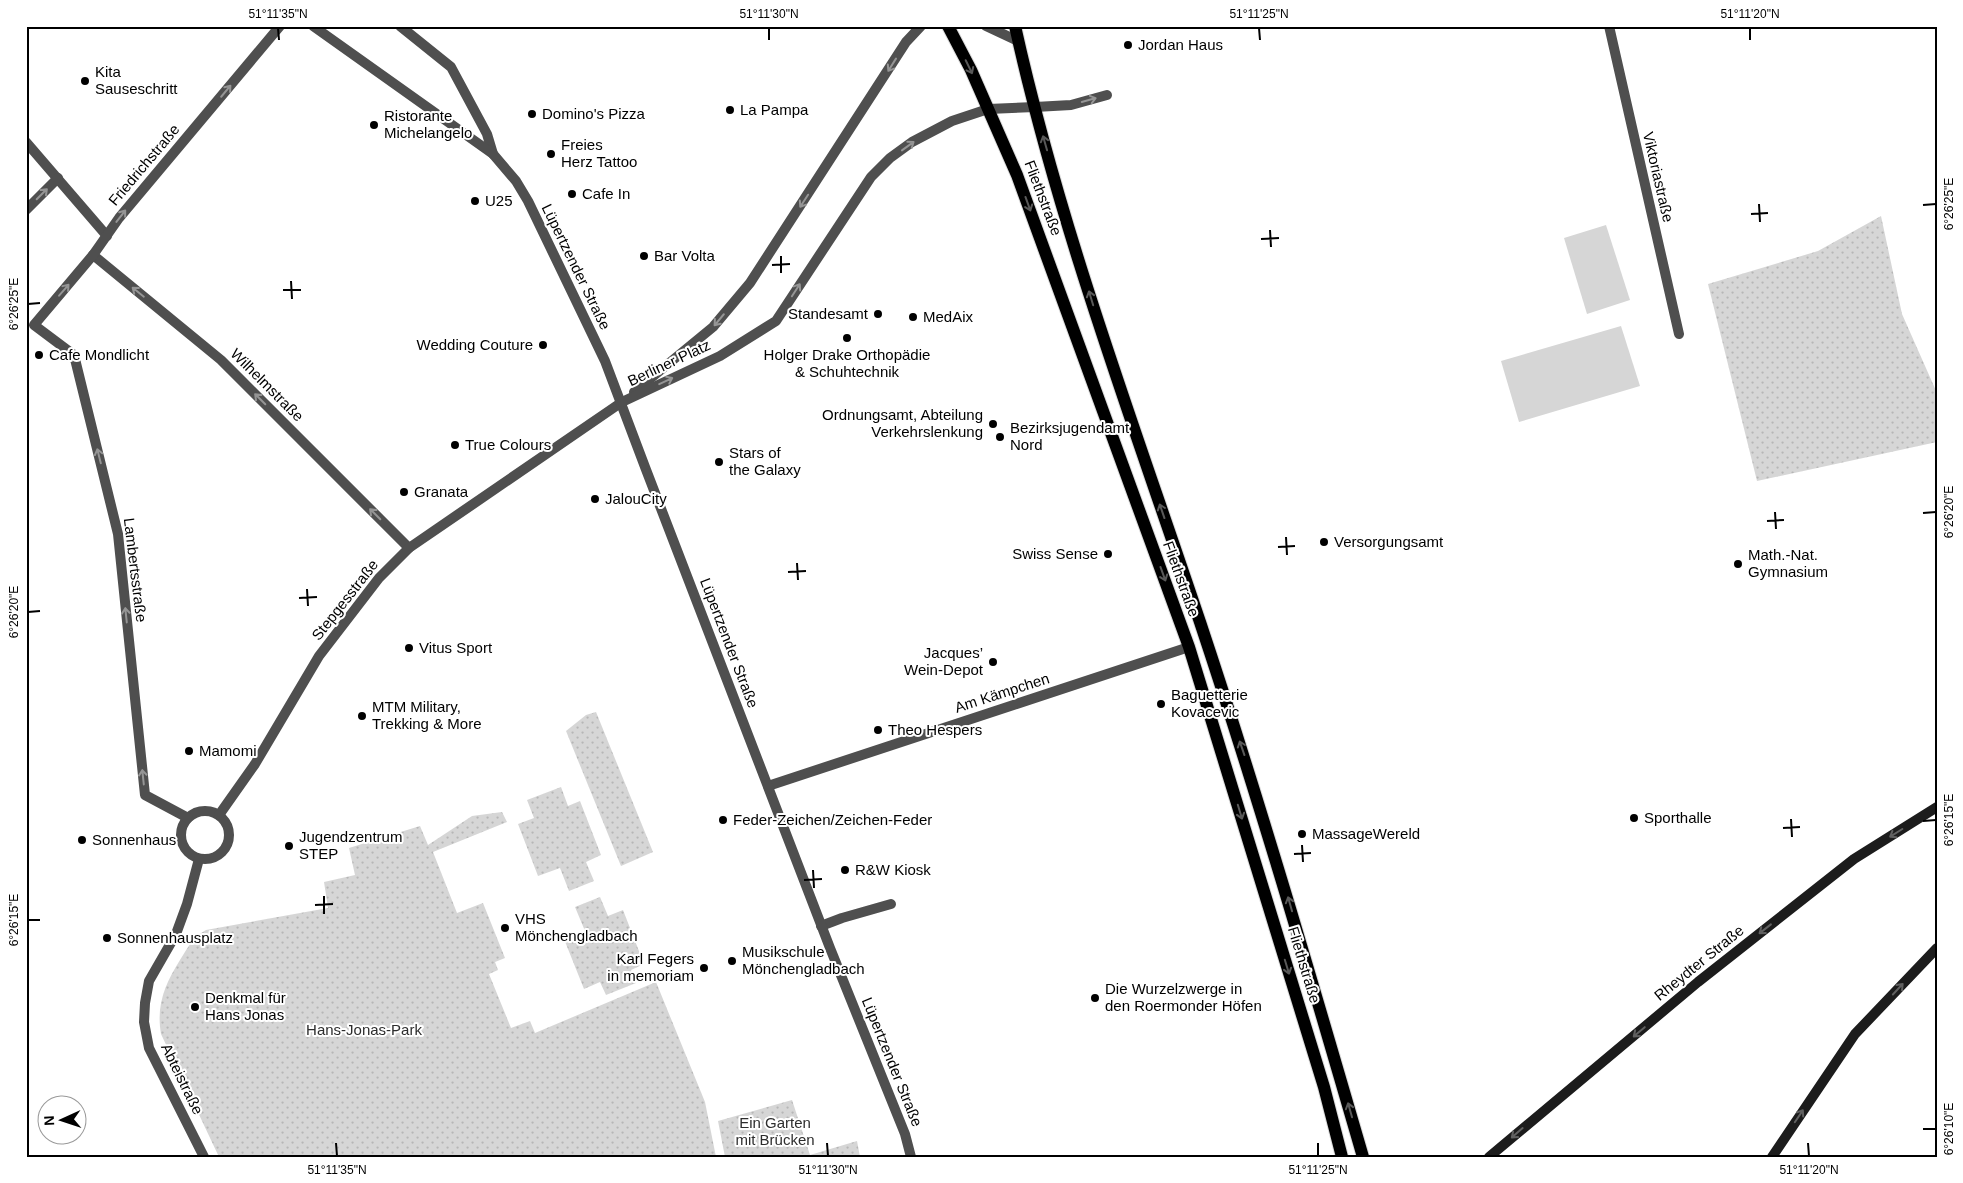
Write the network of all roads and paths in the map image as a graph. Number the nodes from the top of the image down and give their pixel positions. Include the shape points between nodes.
1 (280, 26) edge
2 (400, 26) edge
3 (921, 26) edge
4 (948, 26) edge
5 (986, 26) edge
6 (1015, 26) edge
7 (1609, 26) edge
8 (316, 27) edge
9 (1018, 41) junction
10 (1107, 95) dead end
11 (1035, 106) junction
12 (988, 109) junction
13 (26, 142) edge
14 (492, 154) junction
15 (58, 178) junction
16 (26, 210) edge
17 (107, 236) junction
18 (93, 255) junction
19 (34, 325) joint
20 (1679, 334) dead end
21 (622, 402) junction
22 (409, 548) junction
23 (1189, 647) junction
24 (768, 786) junction
25 (1937, 807) edge
26 (219, 815) junction
27 (188, 818) junction
28 (198, 859) junction
29 (891, 904) dead end
30 (821, 926) junction
31 (1937, 948) edge
32 (204, 1157) edge
33 (911, 1157) edge
34 (1342, 1157) edge
35 (1364, 1157) edge
36 (1489, 1157) edge
37 (1772, 1157) edge

17 -> 1 street, Friedrichstraße
2 - 14 street, Lüpertzender Straße via 451,67 487,134
3 -> 21 street, Berliner Platz via 906,42 750,283 713,327
4 -> 12 main road, Fliethstraße
5 - 9 street
6 - 9 main road, Fliethstraße
7 - 20 street, Viktoriastraße
8 - 14 street, Lüpertzender Straße
9 - 11 main road, Fliethstraße
11 -> 10 street via 1071,105
11 - 12 street
35 -> 11 main road, Fliethstraße via 1283,879 1106,345
21 -> 12 street, Berliner Platz via 720,356 776,321 871,178 890,158 932,130
12 -> 23 main road, Fliethstraße via 1021,184
13 - 15 street
14 - 21 street, Lüpertzender Straße via 516,181 528,202
16 -> 15 street
15 - 17 street
17 - 18 street, Friedrichstraße
19 -> 18 street, Friedrichstraße
22 -> 18 street, Wilhelmstraße via 222,360
27 -> 19 street, Lambertsstraße via 145,795 118,534 74,355
21 - 22 street, Stepgesstraße
21 - 24 street, Lüpertzender Straße via 644,467
22 - 26 street, Stepgesstraße via 379,578 319,656 255,764
23 - 24 street, Am Kämpchen
23 -> 34 main road, Fliethstraße via 1324,1086
24 - 30 street, Lüpertzender Straße
25 -> 36 main road, Rheydter Straße via 1854,859 1698,982
26 - 27 street via 203,811
26 - 28 street via 229,828 228,846 215,857
27 - 28 street via 183,825 181,842 185,850
28 - 32 street, Abteistraße via 176,934 149,981 144,1022 150,1048
29 - 30 street
30 - 33 street, Lüpertzender Straße via 905,1134
37 -> 31 main road via 1855,1034

